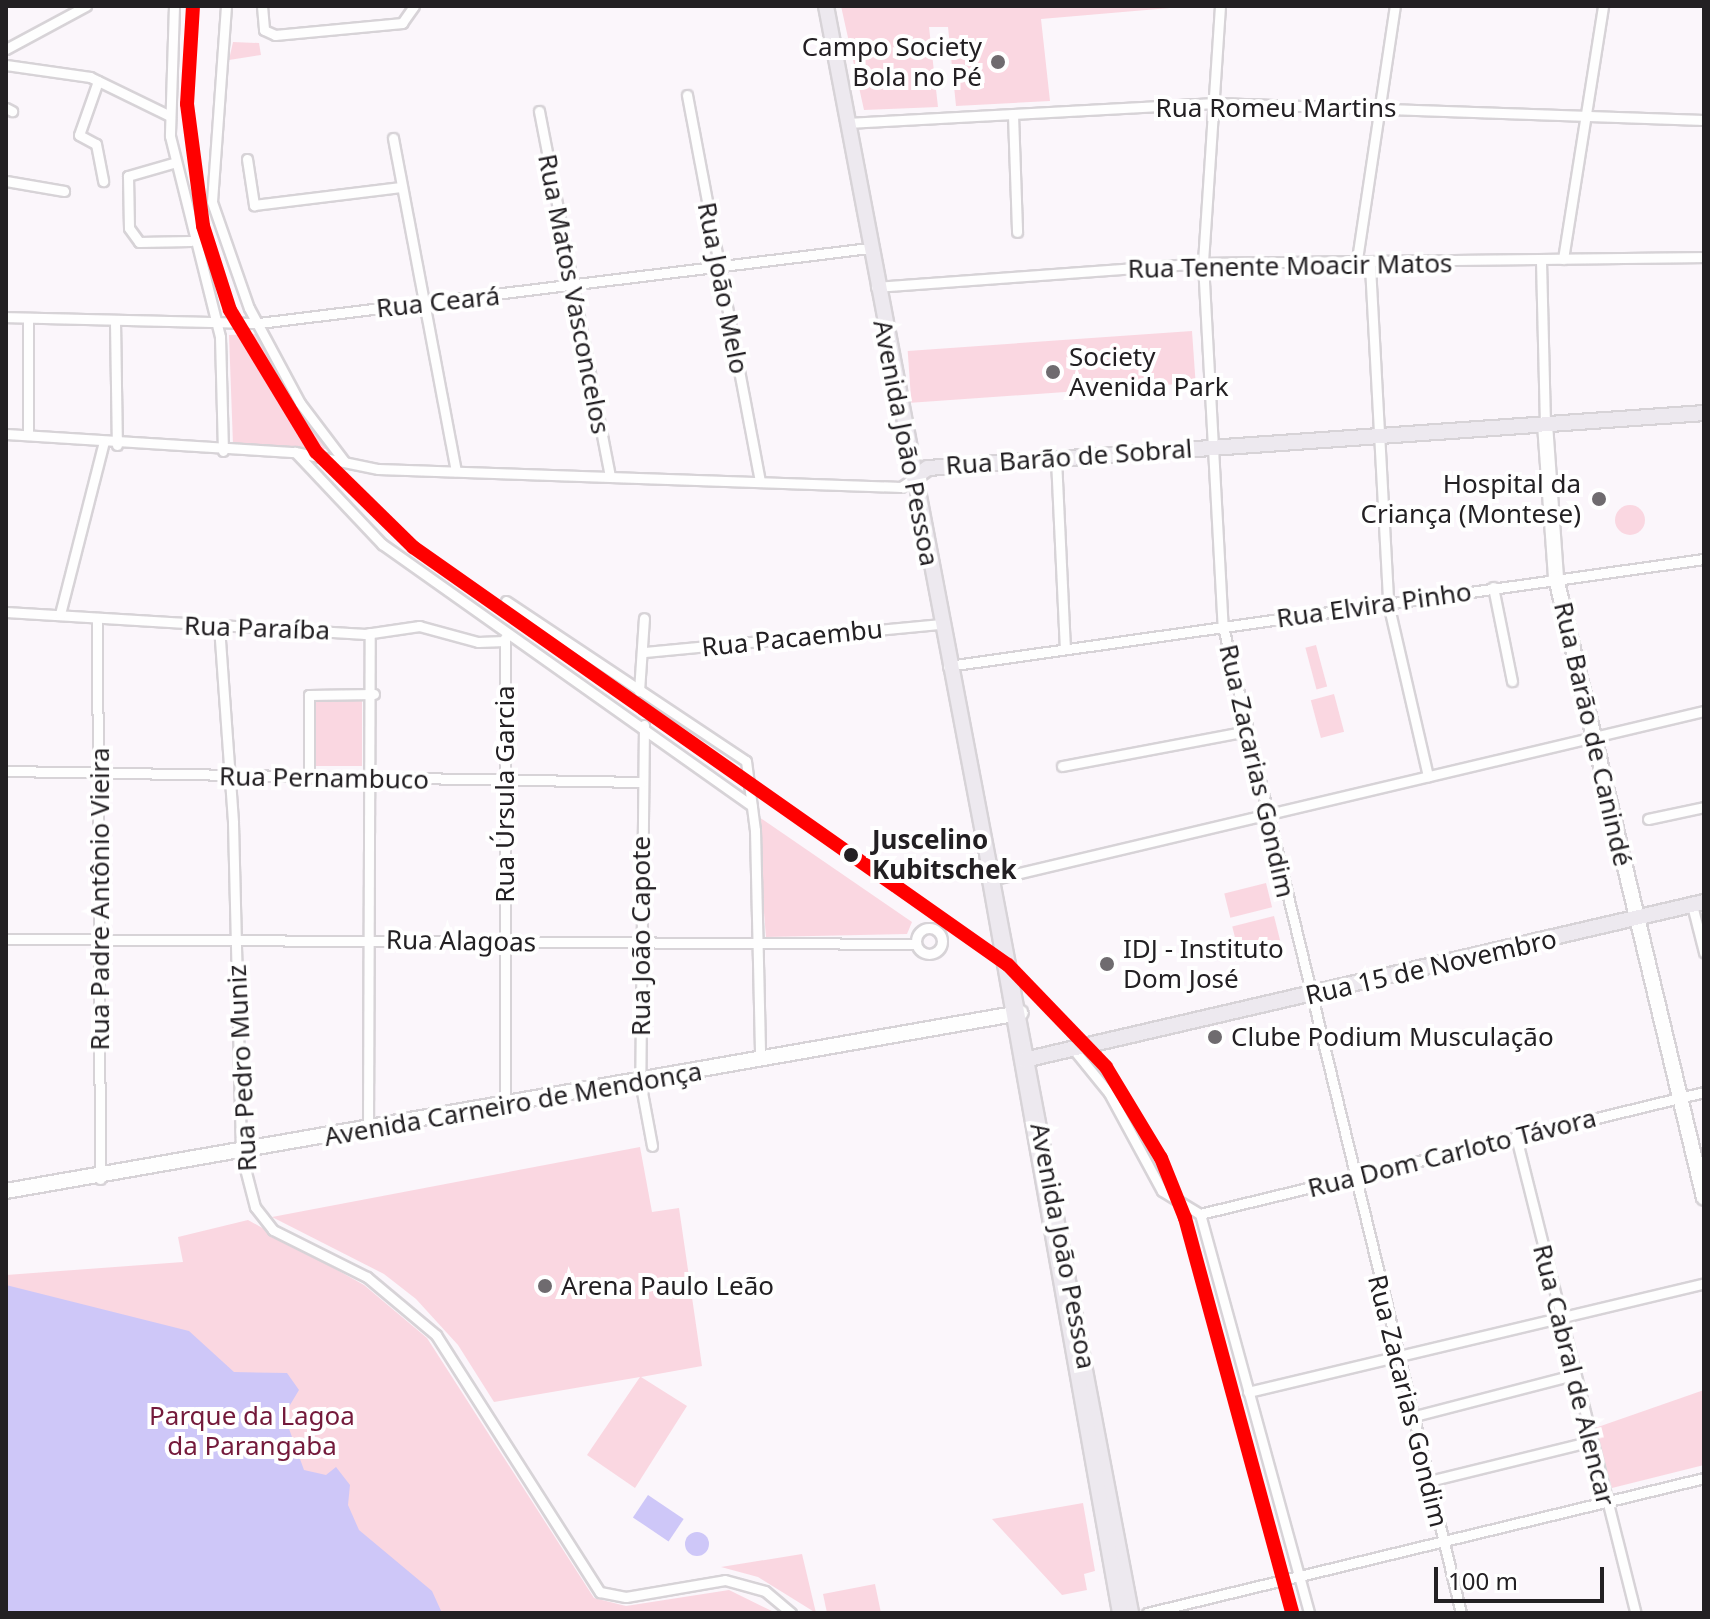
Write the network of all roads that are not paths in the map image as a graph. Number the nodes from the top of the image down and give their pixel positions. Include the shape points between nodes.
1 (86, 6) edge
2 (174, 6) edge
3 (226, 6) edge
4 (262, 6) edge
5 (414, 6) edge
6 (826, 6) edge
7 (1220, 6) edge
8 (1395, 6) edge
9 (1603, 6) edge
10 (6, 49) edge
11 (6, 65) edge
12 (98, 81) junction
13 (687, 95) dead end
14 (1215, 103) junction
15 (1380, 109) junction
16 (539, 111) dead end
17 (168, 115) junction
18 (1013, 115) junction
19 (1585, 115) junction
20 (1704, 120) edge
21 (847, 123) junction
22 (393, 138) dead end
23 (247, 159) dead end
24 (173, 163) junction
25 (6, 181) edge
26 (103, 181) dead end
27 (401, 187) junction
28 (64, 191) dead end
29 (1017, 232) dead end
30 (191, 241) junction
31 (869, 248) junction
32 (1704, 257) edge
33 (1563, 259) junction
34 (1541, 261) junction
35 (1203, 263) junction
36 (1356, 266) junction
37 (1370, 266) junction
38 (719, 267) junction
39 (876, 287) junction
40 (571, 288) junction
41 (422, 304) junction
42 (6, 317) edge
43 (28, 318) junction
44 (217, 320) junction
45 (115, 322) junction
46 (259, 323) junction
47 (1704, 413) edge
48 (1545, 424) junction
49 (28, 433) junction
50 (6, 434) edge
51 (1378, 436) junction
52 (104, 442) junction
53 (117, 445) junction
54 (1210, 447) junction
55 (223, 451) junction
56 (295, 452) junction
57 (1056, 459) junction
58 (345, 461) junction
59 (456, 471) junction
60 (610, 476) junction
61 (914, 478) junction
62 (760, 481) junction
63 (1704, 559) edge
64 (1556, 578) junction
65 (1493, 587) junction
66 (506, 601) dead end
67 (1388, 603) junction
68 (6, 612) edge
69 (60, 614) junction
70 (644, 618) dead end
71 (97, 619) junction
72 (940, 624) junction
73 (219, 626) junction
74 (1223, 627) junction
75 (370, 633) junction
76 (505, 636) junction
77 (1065, 649) junction
78 (644, 652) junction
79 (948, 666) junction
80 (1512, 681) dead end
81 (639, 691) junction
82 (374, 694) junction
83 (1704, 711) edge
84 (644, 725) junction
85 (1248, 731) junction
86 (1595, 739) junction
87 (1062, 766) dead end
88 (6, 771) edge
89 (100, 773) junction
90 (1428, 776) junction
91 (231, 777) junction
92 (309, 778) junction
93 (370, 778) junction
94 (505, 781) junction
95 (642, 782) junction
96 (752, 806) junction
97 (1704, 807) edge
98 (1266, 815) junction
99 (1648, 819) dead end
100 (990, 880) junction
101 (1698, 904) edge
102 (1638, 919) junction
103 (6, 939) edge
104 (99, 940) junction
105 (236, 941) junction
106 (371, 941) junction
107 (505, 942) junction
108 (639, 943) junction
109 (916, 944) dead end
110 (758, 946) junction
111 (1704, 952) edge
112 (1311, 996) junction
113 (1014, 1014) junction
114 (1074, 1050) junction
115 (760, 1059) junction
116 (1023, 1060) junction
117 (640, 1081) junction
118 (1704, 1092) edge
119 (1681, 1097) junction
120 (505, 1102) junction
121 (368, 1130) junction
122 (1516, 1137) junction
123 (652, 1146) dead end
124 (241, 1153) junction
125 (1353, 1176) junction
126 (100, 1179) junction
127 (6, 1191) edge
128 (1704, 1198) edge
129 (1200, 1214) junction
130 (1704, 1283) edge
131 (1559, 1317) junction
132 (1396, 1356) junction
133 (1573, 1375) junction
134 (1248, 1392) junction
135 (1411, 1417) junction
136 (1588, 1442) junction
137 (1704, 1478) edge
138 (1429, 1481) junction
139 (1605, 1503) junction
140 (1441, 1541) junction
141 (1299, 1575) junction
142 (791, 1613) edge
143 (1120, 1613) edge
144 (1131, 1613) edge
145 (1147, 1613) edge
146 (1309, 1613) edge
147 (1461, 1613) edge
148 (1636, 1613) edge

1 - 10 street
2 - 17 street
3 - 46 street via 217,57 221,136 210,185
4 - 5 street via 264,30 275,35 402,23
6 - 21 main road, Avenida João Pessoa
7 - 14 street, Rua Zacarias Gondim
8 - 15 street
9 - 19 street
11 - 12 street
12 - 17 street via 144,109
12 - 26 street via 79,135 96,144
13 - 38 street, Rua João Melo
14 - 15 street, Rua Romeu Martins
14 - 18 street, Rua Romeu Martins
14 - 35 street, Rua Zacarias Gondim
15 - 19 street, Rua Romeu Martins
15 - 36 street
16 - 40 street, Rua Matos Vasconcelos
17 - 24 street
18 - 21 street, Rua Romeu Martins
18 - 29 street
19 - 20 street, Rua Romeu Martins
19 - 33 street
21 - 31 main road, Avenida João Pessoa
22 - 27 street
23 - 27 street via 254,205
24 - 30 street
24 - 30 street via 128,176 134,239
25 - 28 street
27 - 41 street
30 - 44 street
31 - 38 street, Rua Ceará
31 - 39 main road, Avenida João Pessoa
32 - 33 street, Rua Tenente Moacir Matos
33 - 34 street, Rua Tenente Moacir Matos
34 - 37 street, Rua Tenente Moacir Matos
34 - 48 street, Rua Barão de Canindé
35 - 36 street, Rua Tenente Moacir Matos
35 - 39 street, Rua Tenente Moacir Matos
35 - 54 street, Rua Zacarias Gondim
36 - 37 street, Rua Tenente Moacir Matos
37 - 51 street
38 - 40 street, Rua Ceará
38 - 62 street, Rua João Melo
39 - 61 main road, Avenida João Pessoa
40 - 41 street, Rua Ceará
40 - 60 street, Rua Matos Vasconcelos
41 - 46 street, Rua Ceará
41 - 59 street
42 - 43 street, Rua Ceará
43 - 45 street, Rua Ceará
43 - 49 street
44 - 45 street, Rua Ceará
44 - 46 street, Rua Ceará
44 - 55 street
45 - 53 street
46 - 58 street via 300,403
47 - 48 main road, Rua Barão de Sobral
48 - 51 main road, Rua Barão de Sobral
48 - 64 main road, Rua Barão de Canindé
49 - 50 street, Rua Barão de Sobral
49 - 52 street, Rua Barão de Sobral
51 - 54 main road, Rua Barão de Sobral
51 - 67 street
52 - 53 street, Rua Barão de Sobral
52 - 69 street
53 - 55 street, Rua Barão de Sobral
54 - 57 main road, Rua Barão de Sobral
54 - 74 street, Rua Zacarias Gondim
55 - 56 street, Rua Barão de Sobral
56 - 58 street, Rua Barão de Sobral
56 - 76 street via 382,544
57 - 61 main road, Rua Barão de Sobral via 928,468
57 - 77 street
58 - 59 street, Rua Barão de Sobral
59 - 60 street, Rua Barão de Sobral
60 - 62 street, Rua Barão de Sobral
61 - 62 street, Rua Barão de Sobral via 901,487
61 - 72 main road, Avenida João Pessoa
63 - 64 street, Rua Elvira Pinho
64 - 65 street, Rua Elvira Pinho
64 - 86 main road, Rua Barão de Canindé
65 - 67 street, Rua Elvira Pinho
65 - 80 street
66 - 81 street
67 - 74 street, Rua Elvira Pinho
67 - 90 street
68 - 69 street, Rua Paraíba
69 - 71 street, Rua Paraíba
70 - 78 street
71 - 73 street, Rua Paraíba
71 - 89 street, Rua Padre Antônio Vieira
72 - 78 street, Rua Pacaembu
72 - 79 main road, Avenida João Pessoa
73 - 75 street, Rua Paraíba
73 - 91 street, Rua Pedro Muniz
74 - 77 street, Rua Elvira Pinho
74 - 85 street, Rua Zacarias Gondim
75 - 76 street, Rua Paraíba via 419,626 478,642
75 - 82 street
76 - 84 street
76 - 94 street, Rua Úrsula Garcia
77 - 79 street, Rua Elvira Pinho
78 - 81 street
79 - 100 main road, Avenida João Pessoa
81 - 96 street via 746,761
82 - 92 street via 309,695
82 - 93 street
83 - 86 street
84 - 95 street, Rua João Capote
84 - 96 street
85 - 87 street
85 - 98 street, Rua Zacarias Gondim
86 - 90 street
86 - 102 main road, Rua Barão de Canindé
88 - 89 street, Rua Pernambuco
89 - 91 street, Rua Pernambuco
89 - 104 street, Rua Padre Antônio Vieira
90 - 98 street
91 - 92 street, Rua Pernambuco
91 - 105 street, Rua Pedro Muniz
92 - 93 street, Rua Pernambuco
93 - 94 street, Rua Pernambuco
93 - 106 street
94 - 95 street, Rua Pernambuco
94 - 107 street, Rua Úrsula Garcia
95 - 108 street, Rua João Capote
96 - 110 street
97 - 99 street
98 - 100 street
98 - 112 street, Rua Zacarias Gondim
100 - 113 main road, Avenida João Pessoa
101 - 102 main road, Rua 15 de Novembro
101 - 111 street
102 - 112 main road, Rua 15 de Novembro
102 - 119 main road, Rua Barão de Canindé
103 - 104 street, Rua Alagoas
104 - 105 street, Rua Alagoas
104 - 126 street, Rua Padre Antônio Vieira
105 - 106 street, Rua Alagoas
105 - 124 street, Rua Pedro Muniz
106 - 107 street, Rua Alagoas
106 - 121 street
107 - 108 street, Rua Alagoas
107 - 120 street, Rua Úrsula Garcia
108 - 110 street, Rua Alagoas
108 - 117 street, Rua João Capote
109 - 110 street, Rua Alagoas
110 - 115 street
112 - 114 main road, Rua 15 de Novembro
112 - 125 street, Rua Zacarias Gondim
113 - 115 main road, Avenida Carneiro de Mendonça
113 - 116 main road, Avenida João Pessoa
114 - 116 main road, Rua 15 de Novembro
114 - 129 street via 1109,1093 1162,1191
115 - 117 main road, Avenida Carneiro de Mendonça
116 - 143 main road, Avenida João Pessoa
116 - 144 main road, Avenida João Pessoa
117 - 120 main road, Avenida Carneiro de Mendonça
117 - 123 street, Rua João Capote
118 - 119 street, Rua Dom Carloto Távora
119 - 122 street, Rua Dom Carloto Távora
119 - 128 main road, Rua Barão de Canindé
120 - 121 main road, Avenida Carneiro de Mendonça
121 - 124 main road, Avenida Carneiro de Mendonça
122 - 125 street, Rua Dom Carloto Távora
122 - 131 street, Rua Cabral de Alencar
124 - 126 main road, Avenida Carneiro de Mendonça
124 - 142 street, Rua Pedro Muniz via 255,1207 273,1230 367,1277 436,1335 600,1592 626,1597 725,1580 765,1591
125 - 129 street, Rua Dom Carloto Távora
125 - 132 street, Rua Zacarias Gondim
126 - 127 main road, Avenida Carneiro de Mendonça
129 - 134 street
130 - 131 street
131 - 132 street
131 - 133 street, Rua Cabral de Alencar
132 - 134 street
132 - 135 street, Rua Zacarias Gondim
133 - 135 street
133 - 136 street, Rua Cabral de Alencar
134 - 141 street
135 - 138 street, Rua Zacarias Gondim
136 - 138 street
136 - 139 street, Rua Cabral de Alencar
137 - 139 street
138 - 140 street, Rua Zacarias Gondim
139 - 140 street
139 - 148 street, Rua Cabral de Alencar
140 - 141 street
140 - 147 street, Rua Zacarias Gondim
141 - 145 street
141 - 146 street

